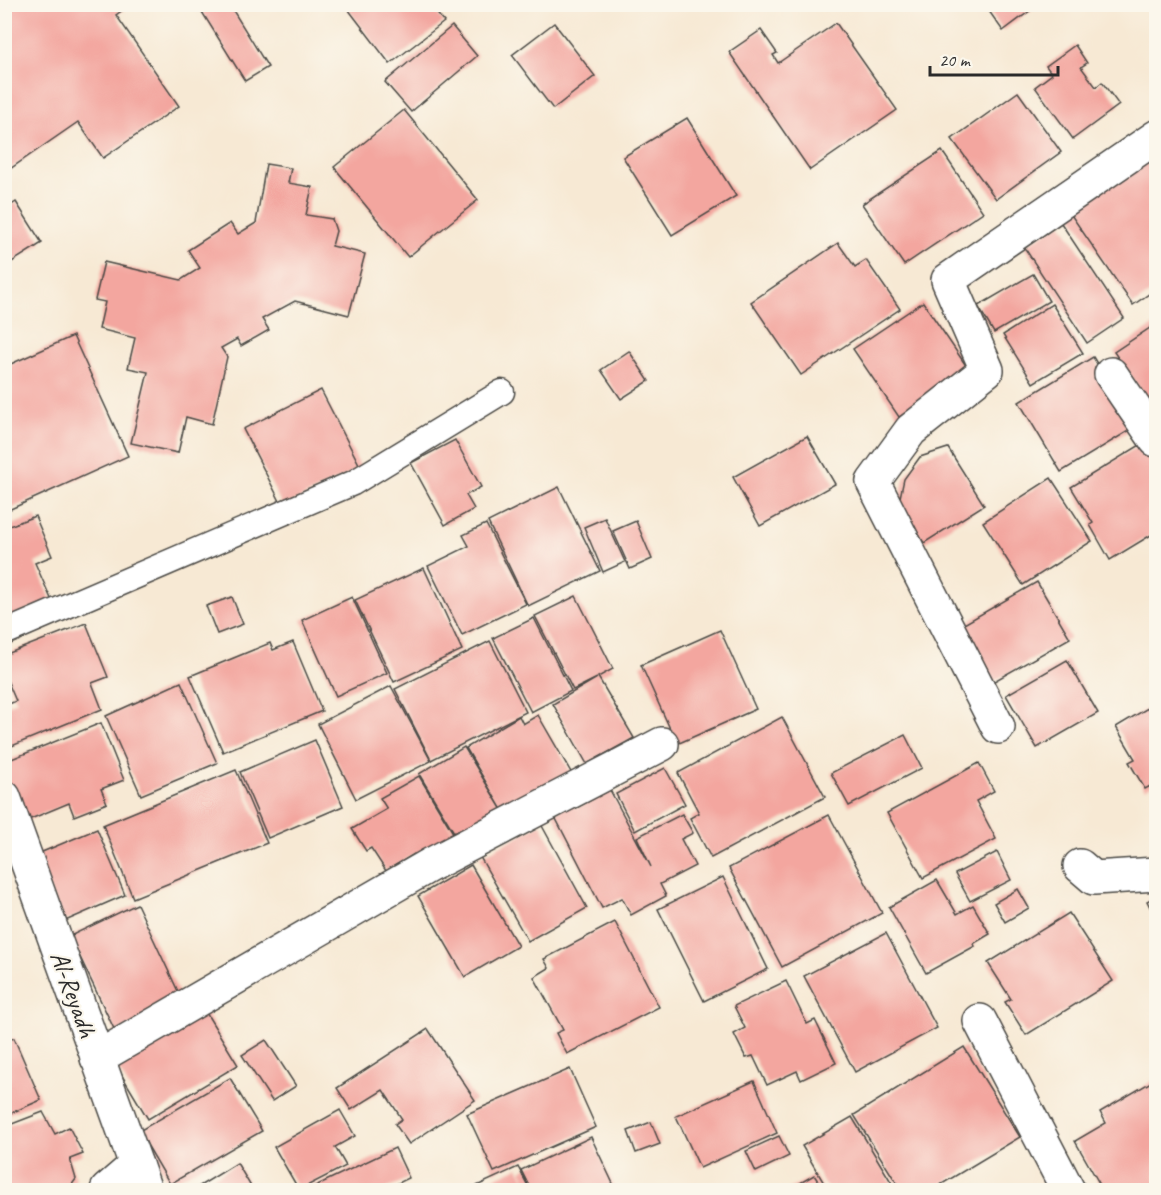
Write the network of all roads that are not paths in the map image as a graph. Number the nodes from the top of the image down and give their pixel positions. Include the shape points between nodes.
1 (1156, 137) edge
2 (1111, 374) dead end
3 (502, 392) dead end
4 (1156, 440) edge
5 (4, 633) edge
6 (998, 727) dead end
7 (662, 744) dead end
8 (6, 805) edge
9 (1080, 866) dead end
10 (1156, 874) edge
11 (980, 1021) dead end
12 (98, 1058) junction
13 (141, 1178) edge
14 (107, 1191) edge
15 (1068, 1191) edge

1 - 6 street via 948,280 987,370 911,430 873,482
2 - 4 street
3 - 5 lane via 353,483
7 - 12 street via 430,866
8 - 12 street, Al-Reyadh
9 - 10 street via 1094,878
11 - 15 street
12 - 13 street, Al-Reyadh
13 - 14 street

